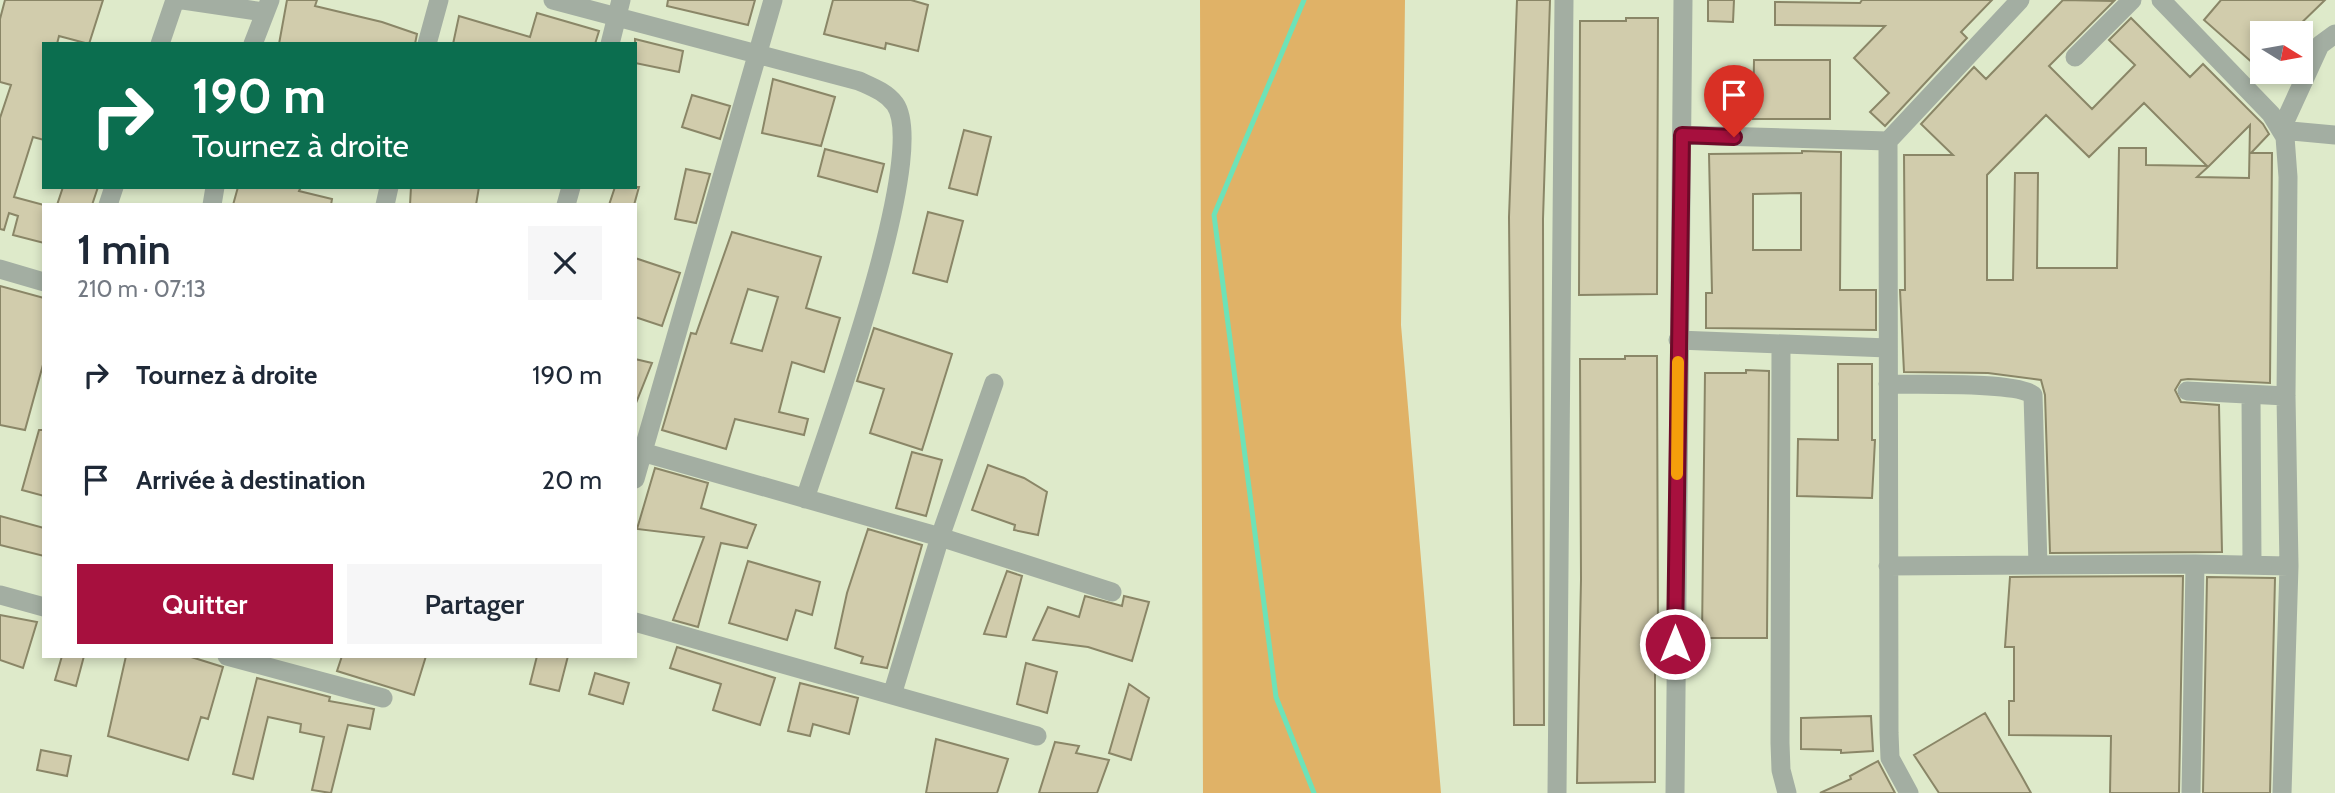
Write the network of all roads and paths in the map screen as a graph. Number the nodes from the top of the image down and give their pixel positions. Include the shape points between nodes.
1 (174, 0) edge
2 (183, 0) edge
3 (439, 0) edge
4 (553, 0) edge
5 (774, 0) edge
6 (1564, 0) edge
7 (1683, 0) edge
8 (2020, 0) edge
9 (2132, 0) edge
10 (2161, 0) edge
11 (267, 6) edge
12 (619, 9) edge
13 (2335, 34) edge
14 (161, 42) edge
15 (254, 42) edge
16 (428, 42) edge
17 (611, 42) edge
18 (758, 52) junction
19 (2075, 57) dead end
20 (2281, 130) junction
21 (1682, 135) junction
22 (2335, 135) edge
23 (1888, 141) junction
24 (0, 269) edge
25 (42, 281) edge
26 (1678, 340) junction
27 (1780, 344) junction
28 (1888, 348) junction
29 (994, 383) dead end
30 (1888, 384) junction
31 (2188, 391) dead end
32 (2251, 395) junction
33 (2286, 396) junction
34 (639, 451) edge
35 (805, 499) junction
36 (940, 537) junction
37 (2252, 563) junction
38 (2195, 564) junction
39 (2038, 565) junction
40 (1888, 566) junction
41 (2289, 566) junction
42 (1112, 592) dead end
43 (0, 595) edge
44 (42, 606) edge
45 (637, 623) edge
46 (259, 660) edge
47 (892, 695) junction
48 (383, 698) dead end
49 (1037, 736) dead end
50 (1557, 793) edge
51 (1675, 793) edge
52 (1787, 793) edge
53 (1909, 793) edge
54 (2191, 793) edge
55 (2282, 793) edge

1 - 14 street
2 - 11 street
3 - 16 street
4 - 12 street
5 - 18 street
6 - 50 street
7 - 21 street
8 - 23 street
9 - 19 street
10 - 20 street via 2271,114
11 - 15 street
12 - 17 street
12 - 18 street
13 - 20 street via 2320,45
18 - 34 street
18 - 35 street via 859,81 881,92 896,105 903,133 888,233
20 - 22 street
20 - 33 street via 2288,177
21 - 23 street
21 - 26 street
23 - 28 street
24 - 25 street
26 - 27 street
26 - 51 street
27 - 28 street
27 - 52 street via 1780,743
28 - 30 street
29 - 36 street
30 - 39 street via 1997,387 2028,390 2034,395
30 - 40 street
31 - 32 street
32 - 33 street
32 - 37 street
33 - 41 street
34 - 35 street
35 - 36 street
36 - 42 street
36 - 47 street
37 - 38 street
37 - 41 street
38 - 39 street
38 - 54 street
39 - 40 street
40 - 53 street via 1890,758
41 - 55 street
43 - 44 street
45 - 47 street
46 - 48 street
47 - 49 street

